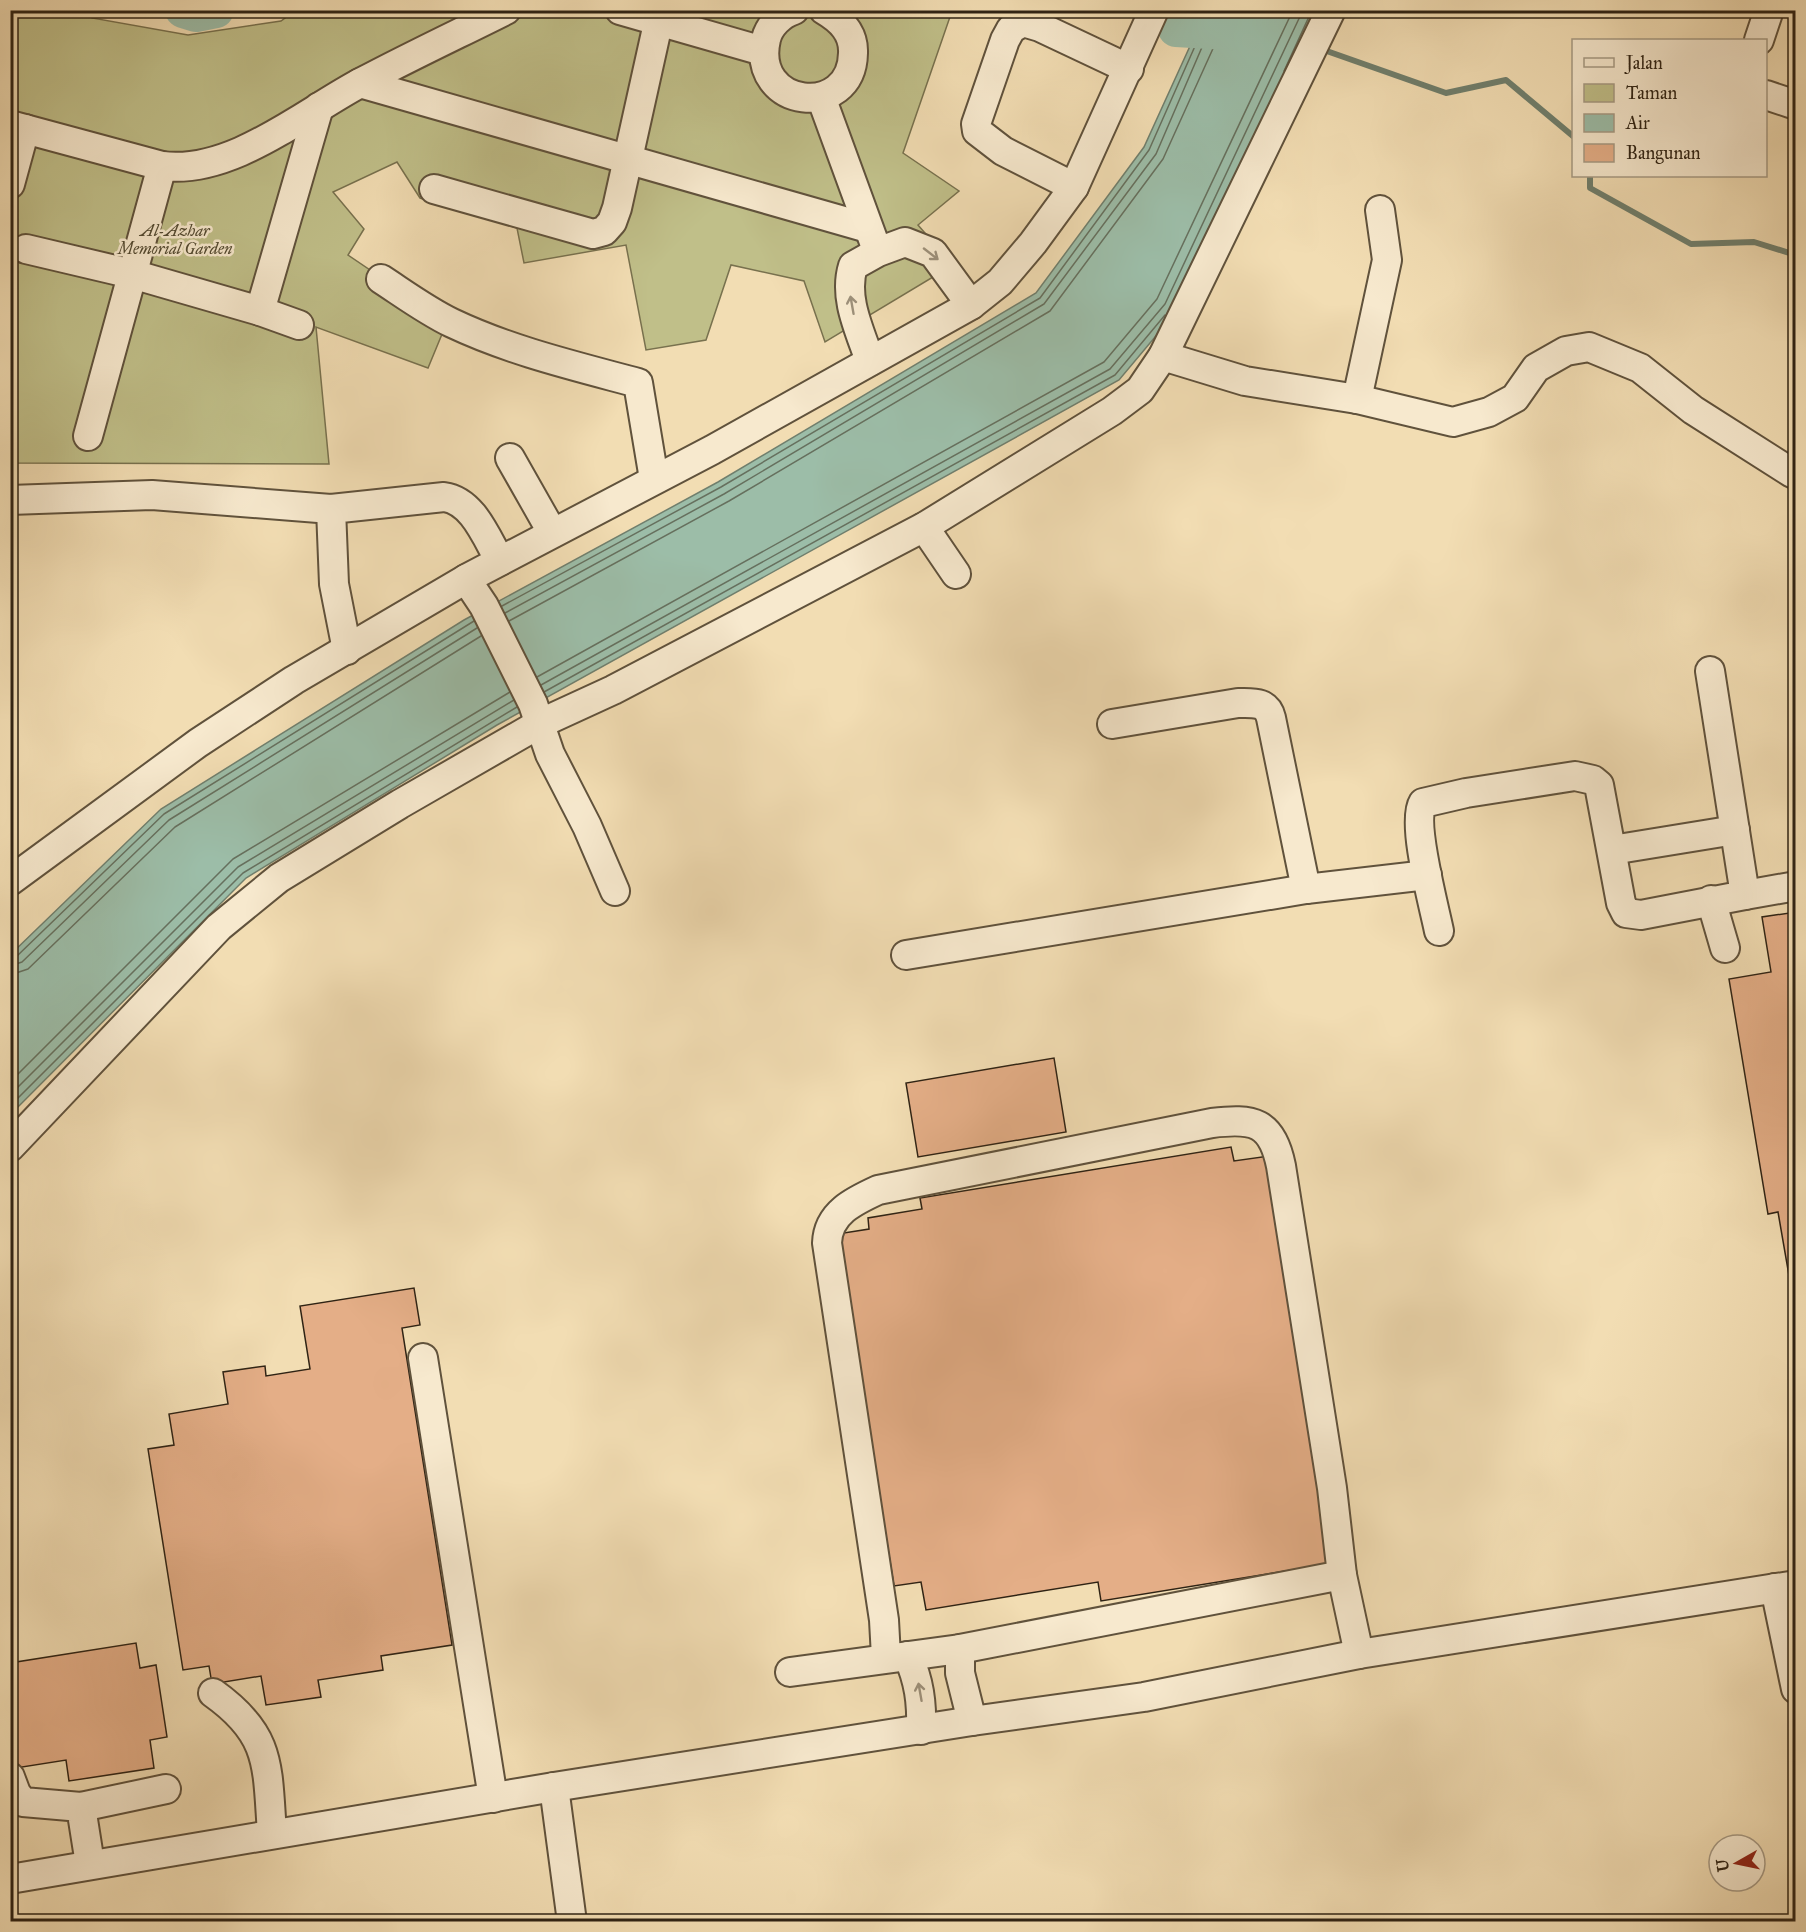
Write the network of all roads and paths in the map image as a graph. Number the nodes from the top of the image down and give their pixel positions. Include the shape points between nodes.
1 (506, 10) edge
2 (621, 10) edge
3 (794, 10) edge
4 (824, 10) edge
5 (1154, 10) edge
6 (1331, 10) edge
7 (1769, 10) edge
8 (660, 17) edge
9 (1759, 39) edge
10 (763, 51) junction
11 (1129, 69) junction
12 (360, 83) junction
13 (1767, 95) edge
14 (821, 97) junction
15 (1796, 105) edge
16 (319, 107) junction
17 (18, 127) edge
18 (629, 161) junction
19 (162, 166) junction
20 (10, 184) edge
21 (1074, 186) junction
22 (434, 189) dead end
23 (1380, 210) dead end
24 (873, 240) junction
25 (26, 249) dead end
26 (132, 274) junction
27 (381, 279) dead end
28 (971, 305) junction
29 (260, 311) junction
30 (299, 325) dead end
31 (1163, 356) junction
32 (870, 361) junction
33 (1357, 399) junction
34 (88, 436) dead end
35 (510, 458) dead end
36 (1796, 473) edge
37 (654, 479) junction
38 (10, 500) edge
39 (331, 509) junction
40 (924, 527) junction
41 (552, 532) junction
42 (500, 561) junction
43 (956, 574) dead end
44 (466, 579) junction
45 (347, 650) junction
46 (1710, 671) dead end
47 (536, 714) junction
48 (1112, 724) dead end
49 (1735, 830) junction
50 (1612, 850) junction
51 (1427, 875) junction
52 (10, 881) edge
53 (1796, 886) edge
54 (1306, 890) junction
55 (615, 891) dead end
56 (1745, 895) junction
57 (1711, 900) junction
58 (1439, 931) dead end
59 (1725, 948) dead end
60 (906, 955) dead end
61 (10, 1147) edge
62 (423, 1358) dead end
63 (1342, 1575) junction
64 (1785, 1586) edge
65 (960, 1649) junction
66 (1359, 1654) junction
67 (897, 1657) junction
68 (790, 1672) dead end
69 (1796, 1689) edge
70 (213, 1693) dead end
71 (972, 1721) junction
72 (921, 1730) junction
73 (10, 1777) edge
74 (554, 1787) junction
75 (166, 1789) dead end
76 (492, 1798) junction
77 (81, 1807) junction
78 (272, 1833) junction
79 (90, 1864) junction
80 (10, 1879) edge
81 (572, 1922) edge

1 - 12 street
2 - 8 street
3 - 10 street via 776,21
4 - 14 street via 837,17 854,45 847,78 836,90
5 - 11 street
6 - 31 street
7 - 9 street
8 - 10 street
8 - 18 street
10 - 14 street via 765,65 780,89 807,99
11 - 21 street
11 - 21 street via 1023,22 1011,29 1005,40 976,124 977,131 1003,151
12 - 16 street
12 - 18 street
13 - 15 street
14 - 24 street
16 - 19 street via 261,142 210,163 178,169
16 - 29 street
17 - 19 street
17 - 20 street
18 - 22 street via 612,222 604,231 593,234
18 - 24 street
19 - 26 street
21 - 28 street via 1000,282
23 - 33 street via 1387,260
24 -> 28 street via 906,242 933,253
32 -> 24 street via 854,313 850,276
25 - 26 street
26 - 29 street
26 - 34 street
27 - 37 street via 450,322 487,338 638,383
28 - 32 street
29 - 30 street
31 - 33 street via 1245,381
31 - 40 street via 1140,390 1112,411
32 - 37 street
33 - 36 street via 1453,423 1489,412 1515,398 1536,368 1566,351 1589,347 1640,368 1693,410
35 - 41 street
37 - 41 street
38 - 39 street via 152,495
39 - 42 street via 456,499 468,508
39 - 45 street via 334,584
40 - 43 street
40 - 47 street via 613,690
41 - 42 street
42 - 44 street
44 - 45 street
44 - 47 street via 484,606
45 - 52 street via 198,742
46 - 49 street
47 - 55 street via 550,754
47 - 61 street via 279,878 219,927
48 - 54 street via 1239,703 1257,703 1267,708
49 - 50 street
49 - 56 street
50 - 51 street via 1598,782 1575,776 1424,803 1420,809 1420,830
50 - 57 street via 1621,903 1629,915
51 - 54 street
51 - 58 street
53 - 56 street
54 - 60 street
56 - 57 street
57 - 59 street
62 - 76 street
63 - 65 street
63 - 66 street
63 - 67 street via 1332,1488 1278,1151 1271,1135 1252,1122 1212,1123 878,1190 843,1208 827,1232 884,1620
64 - 66 street
64 - 69 street
65 - 67 street
65 - 71 street via 960,1673
66 - 71 street via 1144,1697
67 - 68 street
72 -> 67 street via 918,1677
70 - 78 street via 252,1728 263,1747
71 - 72 street
72 - 74 street
73 - 77 street via 23,1802
74 - 76 street
74 - 81 street
75 - 77 street
76 - 78 street
77 - 79 street
78 - 79 street
79 - 80 street

